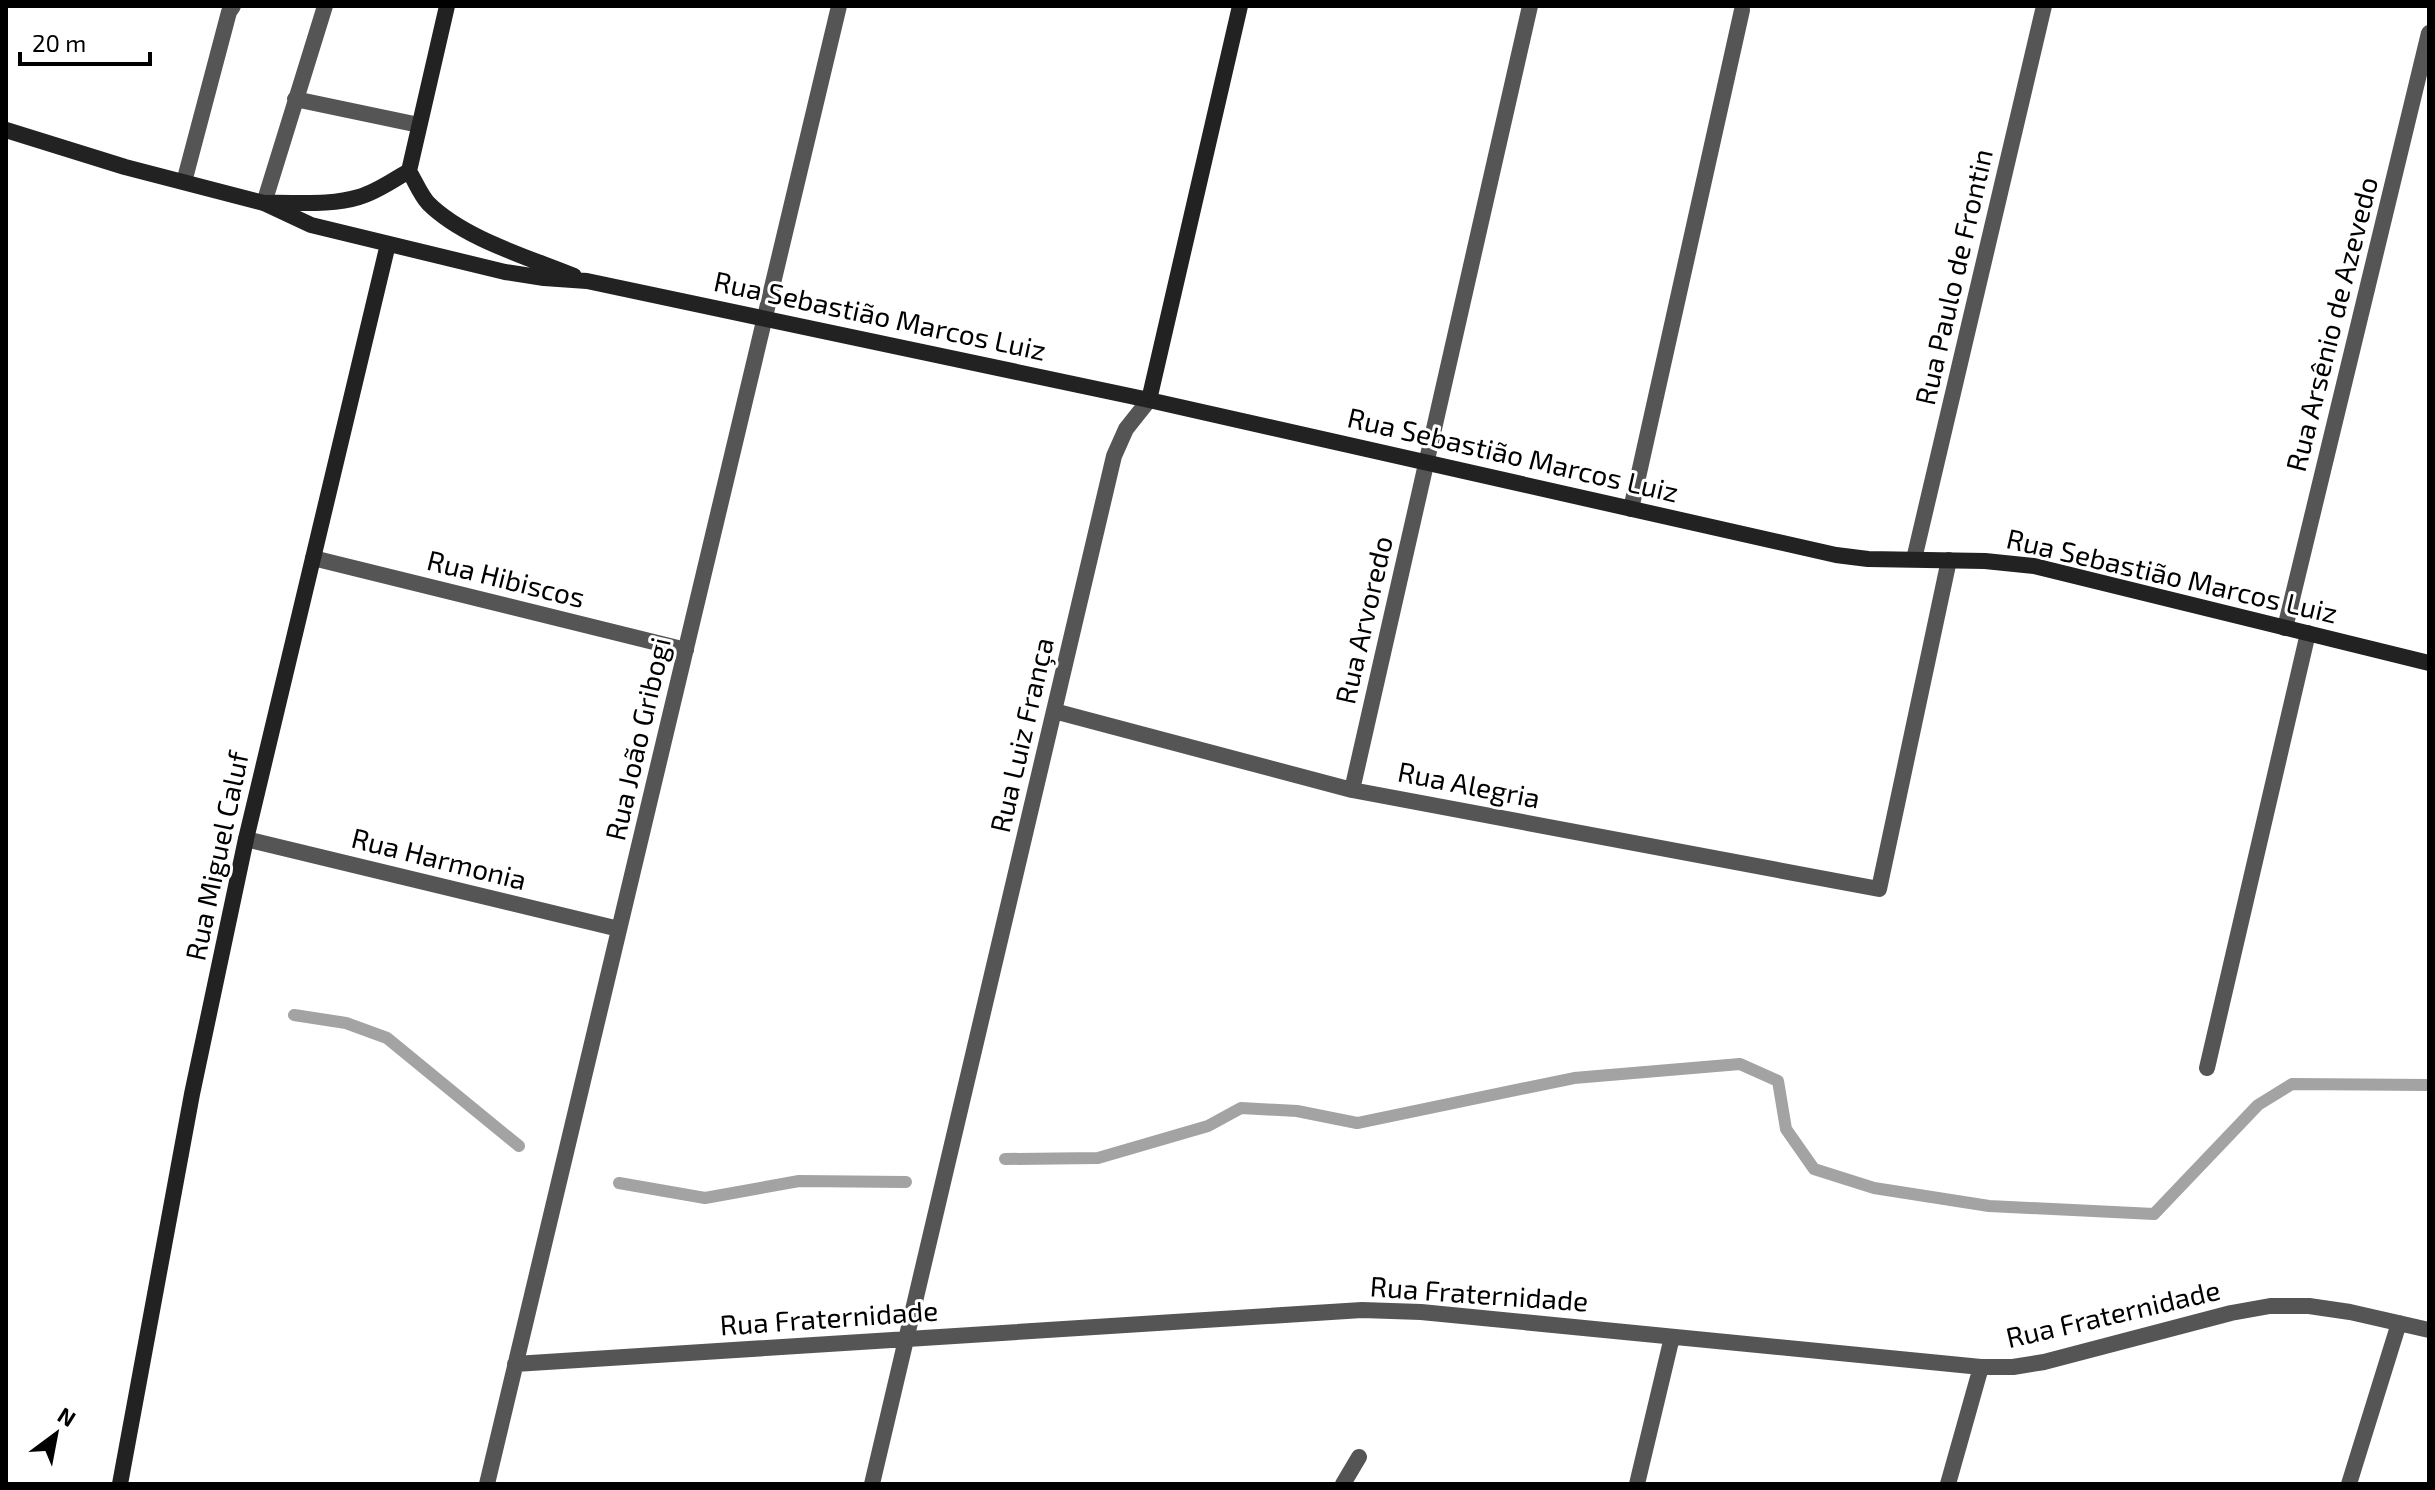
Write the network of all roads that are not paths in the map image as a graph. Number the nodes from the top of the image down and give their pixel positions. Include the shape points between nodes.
1 (233, 6) edge
2 (325, 6) edge
3 (447, 6) edge
4 (839, 6) edge
5 (1240, 6) edge
6 (1530, 6) edge
7 (2044, 6) edge
8 (1742, 10) dead end
9 (2429, 33) edge
10 (295, 99) junction
11 (419, 125) junction
12 (6, 130) edge
13 (409, 171) junction
14 (184, 182) junction
15 (264, 203) junction
16 (388, 244) junction
17 (587, 281) junction
18 (765, 318) junction
19 (1149, 400) junction
20 (1427, 463) junction
21 (1631, 509) junction
22 (313, 558) junction
23 (1914, 559) junction
24 (1949, 560) junction
25 (2285, 628) junction
26 (2308, 633) junction
27 (686, 650) junction
28 (2429, 663) edge
29 (1054, 711) junction
30 (1352, 790) junction
31 (246, 839) junction
32 (619, 929) junction
33 (2207, 1068) dead end
34 (2399, 1323) junction
35 (2429, 1330) edge
36 (1672, 1337) junction
37 (906, 1339) junction
38 (515, 1364) junction
39 (1981, 1367) junction
40 (1359, 1457) dead end
41 (120, 1484) edge
42 (487, 1484) edge
43 (872, 1484) edge
44 (1343, 1484) edge
45 (1637, 1484) edge
46 (1948, 1484) edge
47 (2349, 1484) edge

1 - 14 street
2 - 10 street
3 - 11 main road
4 - 18 street, Rua João Gribogi
5 - 19 main road, Rua Luiz França
6 - 20 street, Rua Arvoredo
7 - 23 street, Rua Paulo de Frontin
8 - 21 street
9 - 25 street, Rua Arsênio de Azevedo
10 - 11 street
10 - 15 street
11 - 13 main road
12 - 14 main road, Rua Sebastião Marcos Luiz
13 - 15 main road, Rua Sebastião Marcos Luiz via 360,197
13 - 17 main road, Rua Sebastião Marcos Luiz via 426,201 447,219
14 - 15 main road, Rua Sebastião Marcos Luiz
15 - 16 main road, Rua Sebastião Marcos Luiz via 311,225
16 - 17 main road, Rua Sebastião Marcos Luiz via 505,272
16 - 22 main road, Rua Miguel Caluf
17 - 18 main road, Rua Sebastião Marcos Luiz
18 - 19 main road, Rua Sebastião Marcos Luiz
18 - 27 street, Rua João Gribogi
19 - 20 main road, Rua Sebastião Marcos Luiz
19 - 29 street, Rua Luiz França via 1126,429 1114,456
20 - 21 main road, Rua Sebastião Marcos Luiz
20 - 30 street, Rua Arvoredo
21 - 23 main road, Rua Sebastião Marcos Luiz via 1836,555
22 - 27 street, Rua Hibiscos
22 - 31 main road, Rua Miguel Caluf
23 - 24 main road, Rua Sebastião Marcos Luiz
24 - 25 main road, Rua Sebastião Marcos Luiz via 2034,566
24 - 30 street, Rua Alegria via 1879,889
25 - 26 main road, Rua Sebastião Marcos Luiz
26 - 28 main road, Rua Sebastião Marcos Luiz
26 - 33 street
27 - 32 street, Rua João Gribogi
29 - 30 street, Rua Alegria
29 - 37 street, Rua Luiz França
31 - 32 street, Rua Harmonia
31 - 41 main road, Rua Miguel Caluf via 192,1094
32 - 38 street, Rua João Gribogi
34 - 35 street, Rua Fraternidade
34 - 39 street, Rua Fraternidade via 2309,1306 2270,1306 2044,1362
34 - 47 street
36 - 37 street, Rua Fraternidade via 1362,1310
36 - 39 street, Rua Fraternidade
36 - 45 street
37 - 38 street, Rua Fraternidade
37 - 43 street, Rua Luiz França
38 - 42 street, Rua João Gribogi
39 - 46 street
40 - 44 street

